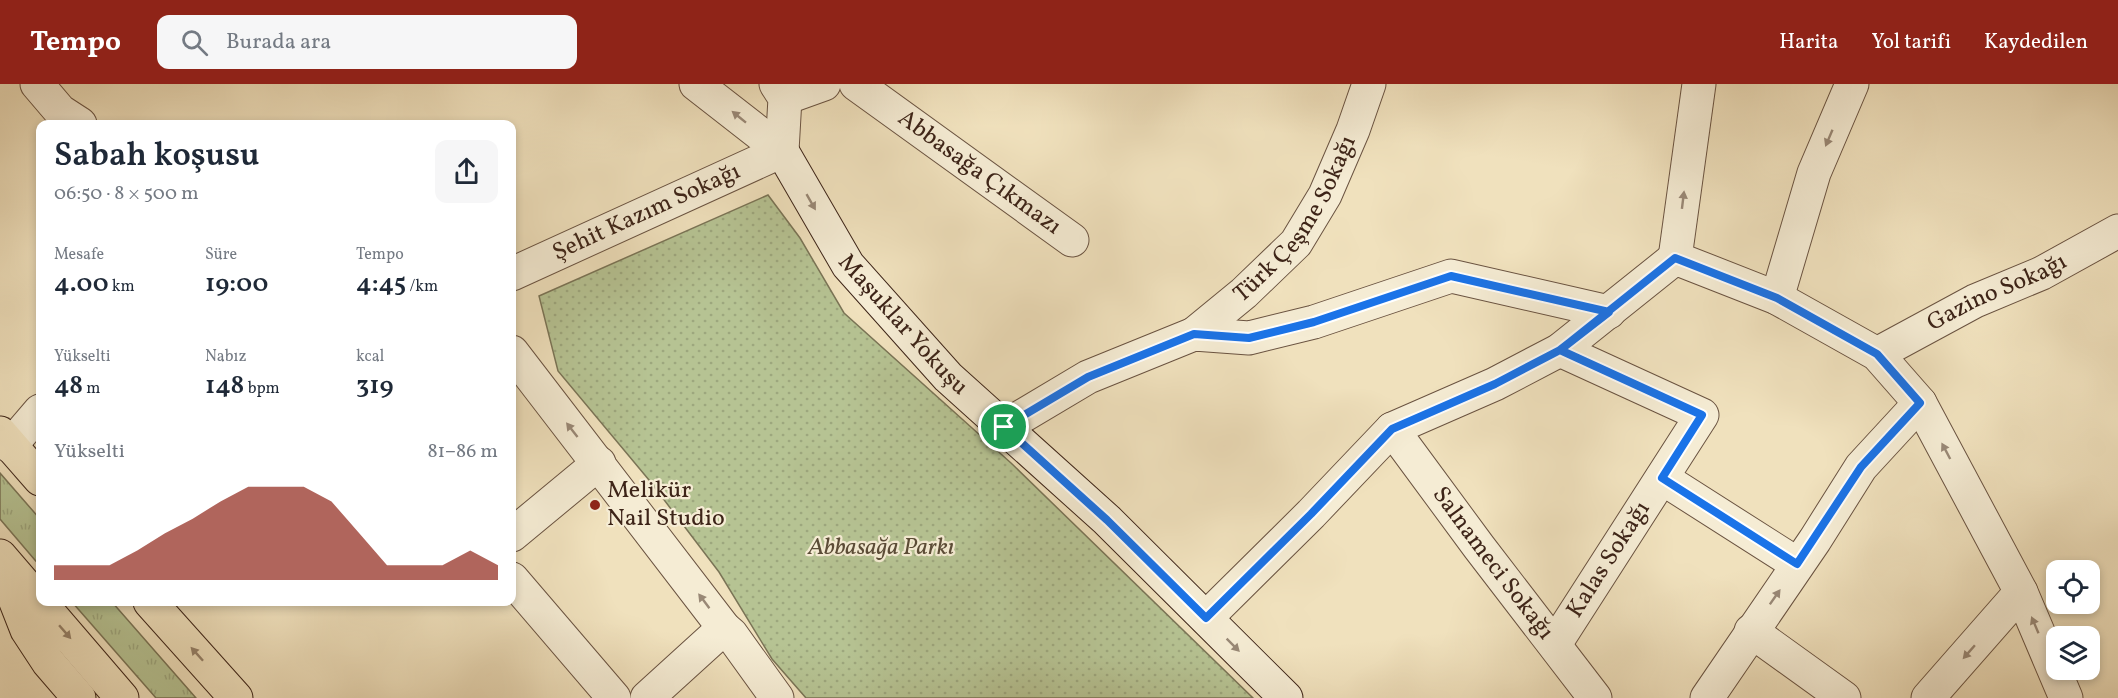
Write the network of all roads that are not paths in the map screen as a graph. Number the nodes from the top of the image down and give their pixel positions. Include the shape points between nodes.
1 (37, 84) edge
2 (696, 84) edge
3 (824, 84) edge
4 (856, 84) edge
5 (1369, 84) edge
6 (1699, 84) edge
7 (1852, 84) edge
8 (780, 91) edge
9 (74, 120) edge
10 (782, 151) junction
11 (2118, 231) edge
12 (1072, 240) dead end
13 (1675, 258) junction
14 (516, 272) edge
15 (1777, 298) junction
16 (1609, 312) junction
17 (1194, 334) junction
18 (1560, 350) junction
19 (1877, 354) junction
20 (516, 357) edge
21 (1920, 403) junction
22 (36, 414) edge
23 (1004, 427) junction
24 (1392, 429) junction
25 (5, 439) edge
26 (599, 463) junction
27 (36, 474) edge
28 (1662, 478) junction
29 (516, 532) edge
30 (0, 556) edge
31 (0, 561) edge
32 (1797, 564) junction
33 (516, 584) edge
34 (2021, 592) junction
35 (36, 598) edge
36 (43, 606) edge
37 (154, 606) edge
38 (1206, 618) junction
39 (724, 628) junction
40 (1751, 632) junction
41 (1555, 644) junction
42 (79, 698) edge
43 (122, 698) edge
44 (236, 698) edge
45 (614, 698) edge
46 (647, 698) edge
47 (777, 698) edge
48 (1286, 698) edge
49 (1595, 698) edge
50 (1707, 698) edge
51 (1844, 698) edge
52 (1928, 698) edge
53 (2066, 698) edge

1 - 9 street via 60,111
10 -> 2 street
3 - 8 street
4 - 12 street, Abbasağa Çıkmazı
5 - 17 street, Türk Çeşme Sokağı via 1325,195 1296,243
13 -> 6 street
7 -> 15 street via 1814,173
8 - 10 street
10 - 14 street, Şehit Kazım Sokağı
10 -> 23 street, Maşuklar Yokuşu via 848,265 948,377
11 - 19 street, Gazino Sokağı
13 - 15 street
13 - 16 street
15 - 19 street
16 - 17 street via 1451,276 1314,322 1249,338
16 - 18 street
17 - 23 street via 1088,377
18 - 24 street via 1495,384
18 - 28 street, Kalas Sokağı via 1702,415
19 - 21 street
26 -> 20 street
21 - 32 street via 1861,467
34 -> 21 street
22 - 25 street
23 - 38 street, Maşuklar Yokuşu via 1107,520
24 - 38 street
24 - 41 street, Salnameci Sokağı
25 - 27 main road
26 - 29 street
39 -> 26 street
28 - 32 street
28 - 41 street, Kalas Sokağı
30 -> 35 main road
31 - 42 main road via 27,630
40 -> 32 street
33 - 45 street
34 -> 52 street
53 -> 34 street
36 -> 43 main road
44 -> 37 main road
38 -> 48 street, Maşuklar Yokuşu
39 - 46 street
39 - 47 street
40 - 50 street
40 - 51 street
41 - 49 street, Salnameci Sokağı

